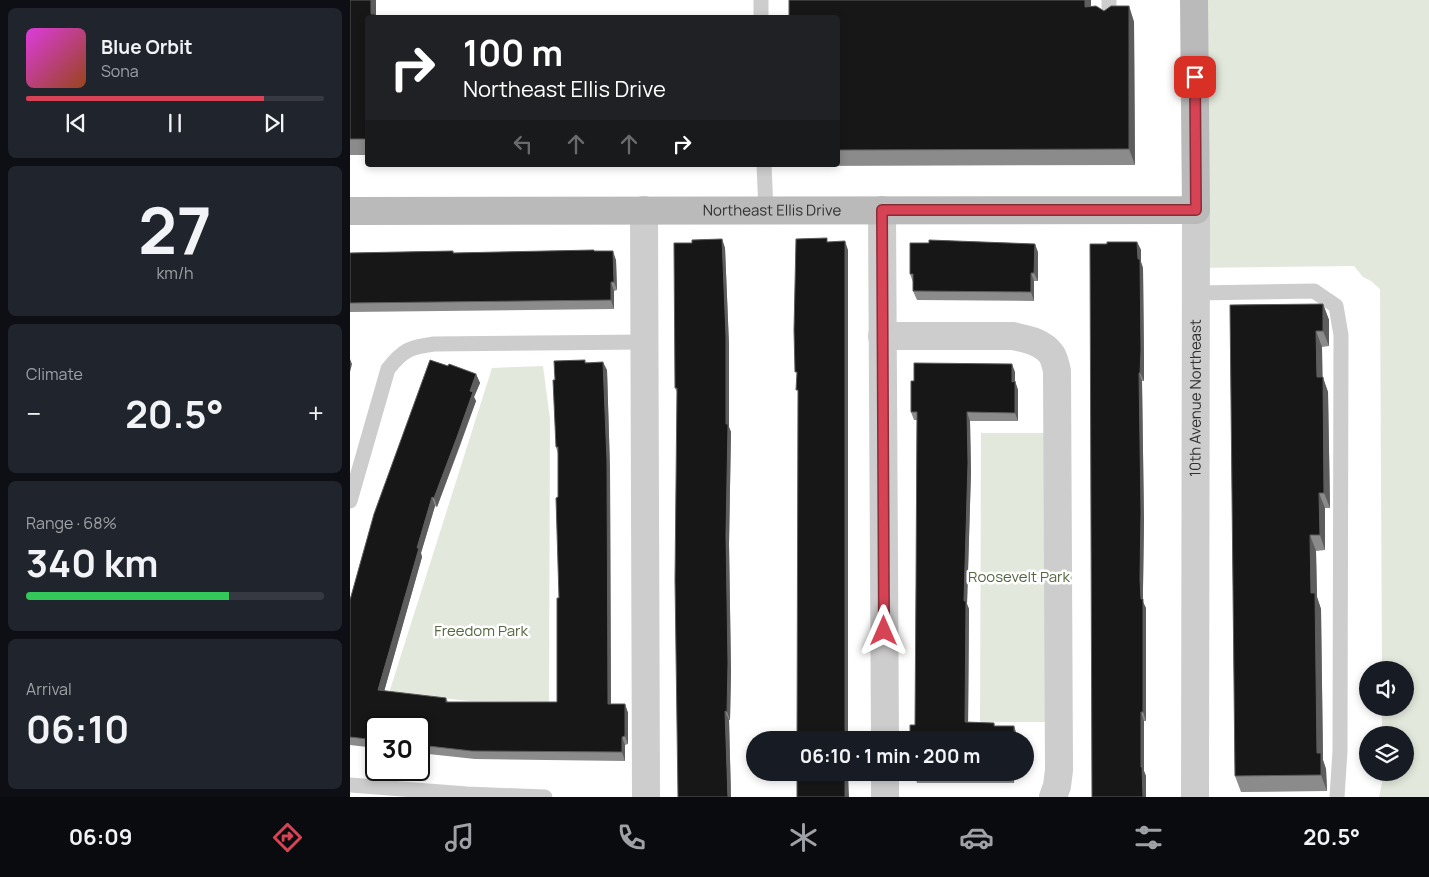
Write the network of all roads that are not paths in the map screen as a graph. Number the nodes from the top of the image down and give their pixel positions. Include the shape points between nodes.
1 (761, 0) edge
2 (1109, 0) edge
3 (1194, 0) edge
4 (761, 15) edge
5 (1109, 17) edge
6 (764, 167) edge
7 (644, 210) junction
8 (766, 210) junction
9 (882, 210) junction
10 (1196, 210) junction
11 (350, 211) edge
12 (1195, 293) junction
13 (882, 336) junction
14 (644, 342) junction
15 (350, 502) edge
16 (885, 731) edge
17 (885, 781) edge
18 (350, 785) edge
19 (545, 797) edge
20 (646, 797) edge
21 (885, 797) edge
22 (1053, 797) edge
23 (1195, 797) edge
24 (1337, 797) edge

1 - 4 lane
2 - 5 lane
3 - 10 street, 10th Avenue Northeast
6 - 8 lane
7 - 8 street, Northeast Ellis Drive
7 - 11 street, Northeast Ellis Drive
7 - 14 street
8 - 9 street, Northeast Ellis Drive
9 - 10 street, Northeast Ellis Drive
9 - 13 street
10 - 12 street, 10th Avenue Northeast
12 - 23 street, 10th Avenue Northeast
12 - 24 lane via 1314,291 1336,306 1341,335 1340,751
13 - 16 street
13 - 22 street via 1013,336 1031,340 1052,355 1057,371 1059,770
14 - 15 lane via 434,344 413,347 400,354 388,369
14 - 20 street
17 - 21 street
18 - 19 lane

